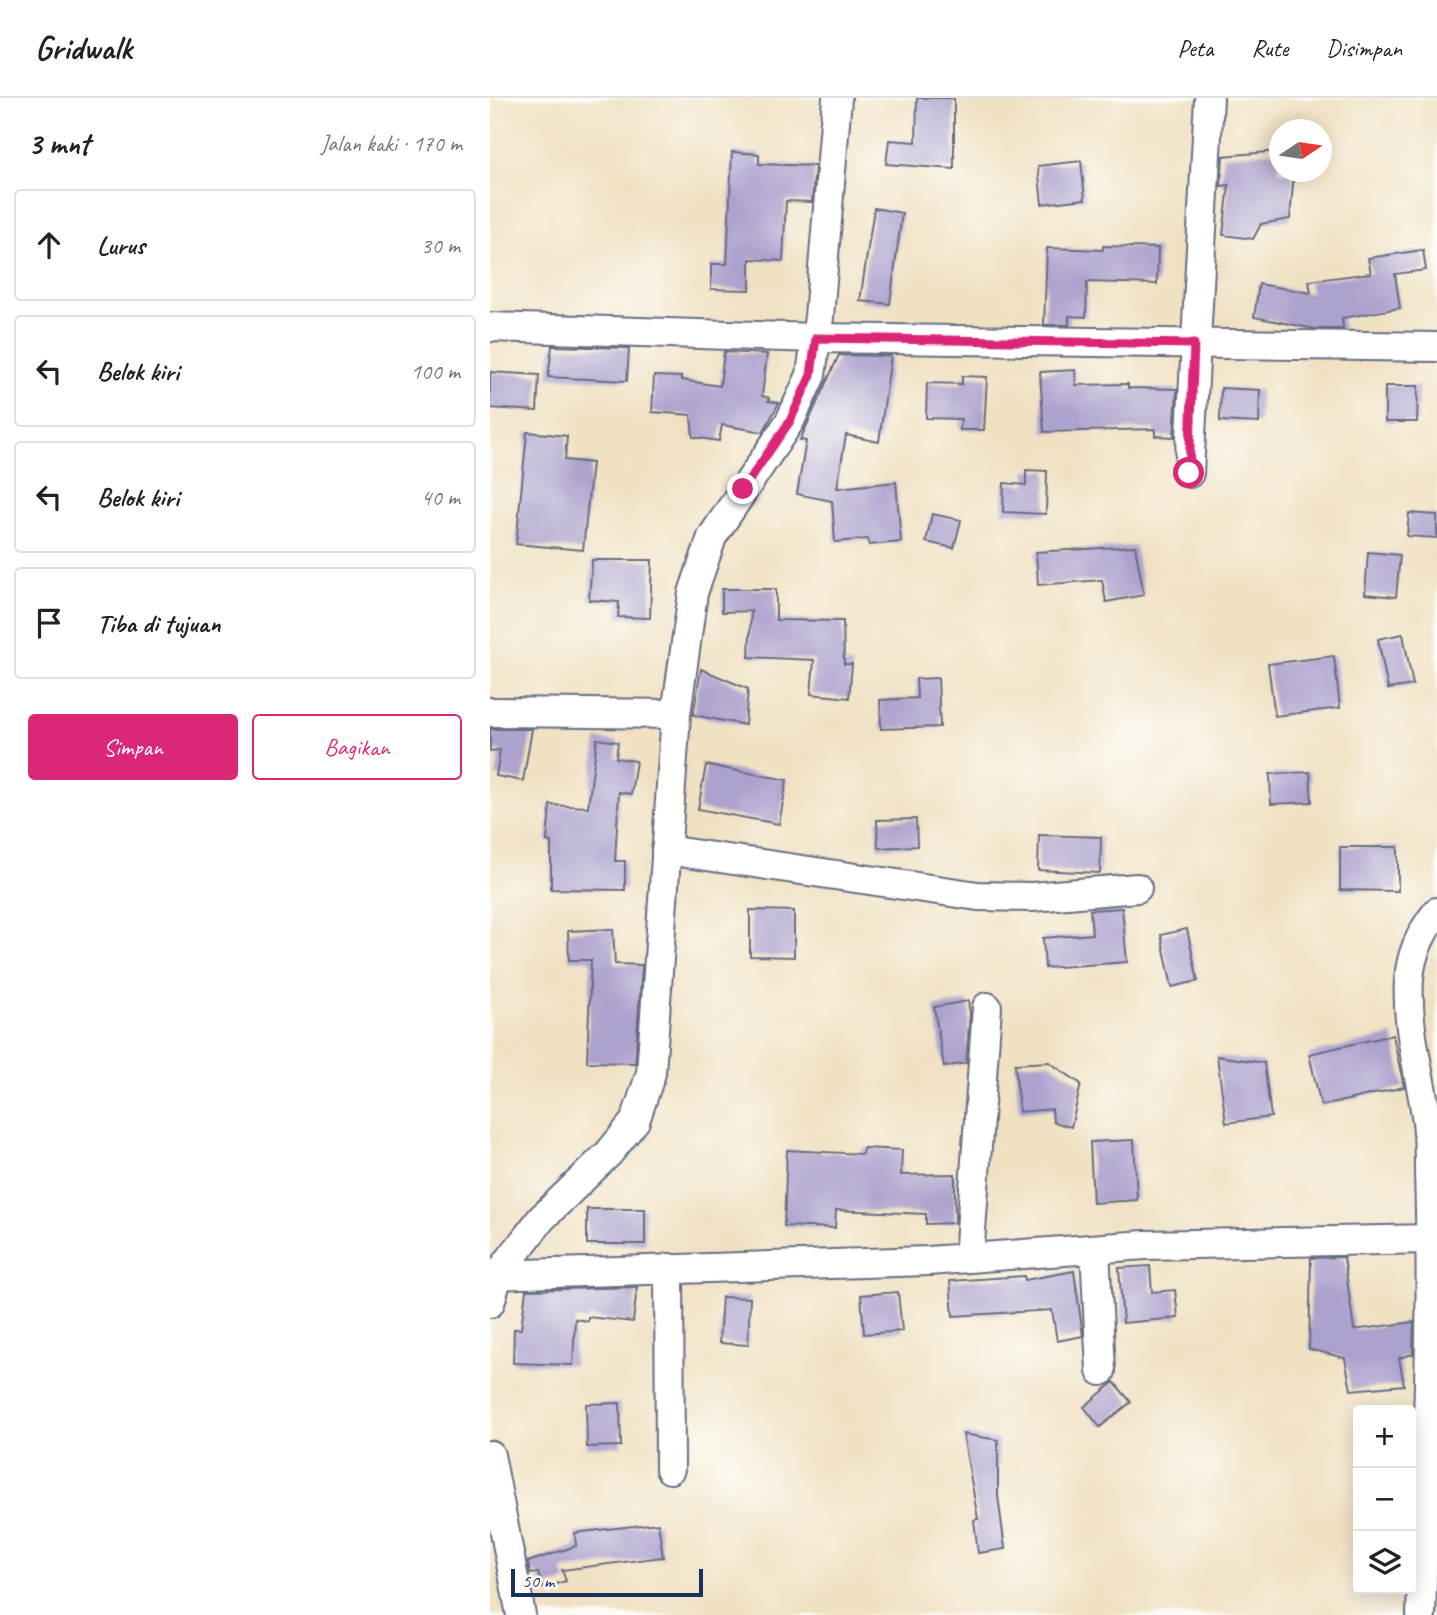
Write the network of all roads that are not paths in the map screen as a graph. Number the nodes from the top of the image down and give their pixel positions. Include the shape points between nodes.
1 (838, 98) edge
2 (1209, 98) edge
3 (490, 327) edge
4 (816, 338) junction
5 (1194, 344) junction
6 (1437, 347) edge
7 (1189, 473) dead end
8 (490, 712) edge
9 (676, 714) junction
10 (666, 850) junction
11 (1137, 888) dead end
12 (1437, 912) edge
13 (987, 1007) dead end
14 (1433, 1194) edge
15 (1431, 1239) junction
16 (1094, 1249) junction
17 (969, 1258) junction
18 (669, 1268) junction
19 (494, 1275) edge
20 (490, 1303) edge
21 (1101, 1371) dead end
22 (490, 1455) edge
23 (670, 1469) dead end
24 (1432, 1470) edge
25 (521, 1615) edge
26 (1421, 1615) edge

1 - 4 street
2 - 5 street
3 - 4 street
4 - 5 street
4 - 9 street via 811,375 790,421 712,537 693,593
5 - 6 street
5 - 7 street
8 - 9 street
9 - 10 street
10 - 11 street via 978,896 1031,897
10 - 19 street via 651,1073 635,1121
12 - 14 street via 1414,951 1408,1013
13 - 17 street
14 - 15 street
15 - 16 street
15 - 24 street
16 - 17 street
16 - 21 street
17 - 18 street
18 - 19 street
18 - 23 street
19 - 20 street
22 - 25 street
24 - 26 street

